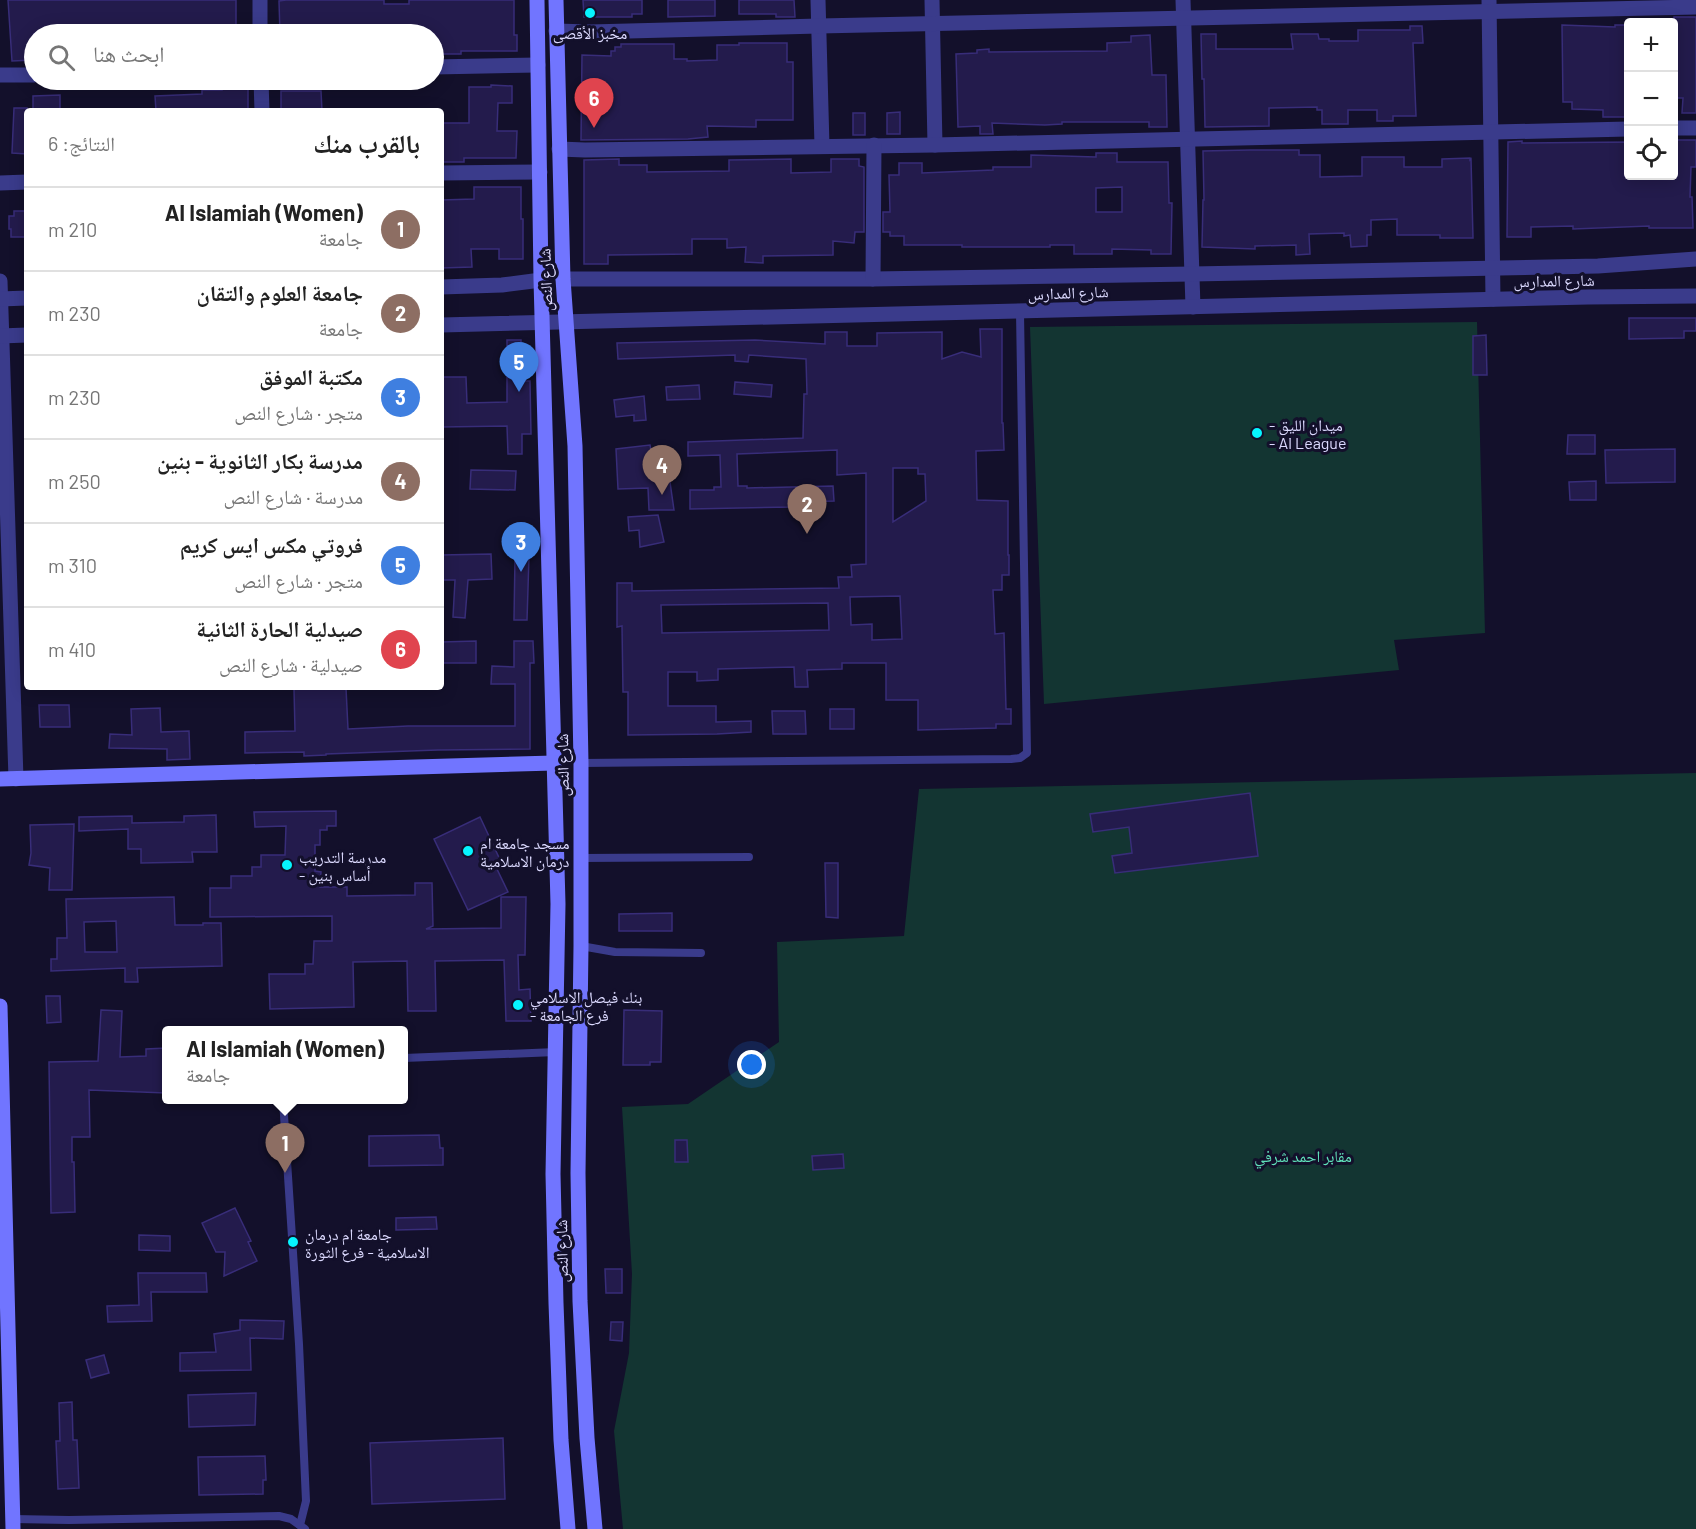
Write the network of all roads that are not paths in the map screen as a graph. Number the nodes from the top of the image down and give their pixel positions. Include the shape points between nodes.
1 (260, 0) edge
2 (537, 0) edge
3 (556, 0) edge
4 (818, 0) edge
5 (932, 0) edge
6 (1183, 0) edge
7 (1489, 5) edge
8 (1696, 7) edge
9 (1184, 18) junction
10 (932, 23) junction
11 (260, 24) edge
12 (819, 26) junction
13 (556, 31) junction
14 (538, 65) junction
15 (444, 67) edge
16 (0, 75) edge
17 (24, 75) edge
18 (261, 90) edge
19 (262, 108) edge
20 (1678, 128) edge
21 (1696, 128) edge
22 (1624, 129) edge
23 (1492, 131) junction
24 (1187, 138) junction
25 (874, 145) junction
26 (936, 145) junction
27 (822, 146) junction
28 (559, 149) junction
29 (540, 172) junction
30 (444, 173) edge
31 (24, 182) edge
32 (0, 183) edge
33 (1696, 259) edge
34 (1493, 268) junction
35 (1192, 274) junction
36 (562, 279) junction
37 (873, 279) junction
38 (541, 280) junction
39 (0, 281) edge
40 (444, 286) edge
41 (1696, 296) edge
42 (24, 298) edge
43 (0, 299) edge
44 (1493, 300) junction
45 (1192, 307) junction
46 (1020, 312) junction
47 (543, 322) junction
48 (565, 323) junction
49 (444, 325) edge
50 (24, 335) edge
51 (1, 336) edge
52 (4, 542) edge
53 (554, 763) junction
54 (580, 763) junction
55 (0, 779) edge
56 (16, 779) junction
57 (749, 857) dead end
58 (581, 858) junction
59 (581, 946) junction
60 (701, 953) dead end
61 (0, 1006) edge
62 (556, 1052) junction
63 (408, 1058) edge
64 (283, 1104) edge
65 (5, 1424) edge
66 (13, 1524) edge
67 (302, 1527) edge
68 (568, 1529) edge
69 (595, 1529) edge

1 - 11 street
2 - 14 main road, شارع النص
3 - 13 main road, شارع النص
4 - 12 street
5 - 10 street
6 - 9 street
7 - 8 street
7 - 9 street
7 - 23 street
9 - 10 street
9 - 24 street
10 - 12 street
10 - 26 street
12 - 13 street
12 - 27 street
13 - 28 main road, شارع النص
14 - 15 street
14 - 29 main road, شارع النص
16 - 17 street
18 - 19 street
20 - 21 street
22 - 23 street
23 - 24 street
23 - 34 street
24 - 26 street
24 - 35 street
25 - 26 street
25 - 27 street
25 - 37 street
27 - 28 street
28 - 36 main road, شارع النص
29 - 30 street
29 - 38 main road, شارع النص
31 - 32 street
33 - 34 street
34 - 35 street
34 - 44 street
35 - 37 street
35 - 45 street
36 - 37 street
36 - 48 main road, شارع النص
38 - 40 street
38 - 47 main road, شارع النص
39 - 43 street
41 - 44 street, شارع المدارس
42 - 43 street
43 - 51 street
44 - 45 street, شارع المدارس
45 - 46 street, شارع المدارس
46 - 48 street, شارع المدارس
46 - 54 lane via 1027,753 1011,759
47 - 48 street, شارع المدارس
47 - 49 street, شارع المدارس
47 - 53 main road, شارع النص
48 - 54 main road, شارع النص via 574,446
50 - 51 street
51 - 52 street
52 - 56 street
53 - 56 main road
53 - 62 main road, شارع النص via 558,904
54 - 58 main road, شارع النص
55 - 56 main road
57 - 58 lane
58 - 59 main road, شارع النص
59 - 60 lane via 615,952
59 - 69 main road, شارع النص via 579,1301
61 - 65 main road
62 - 63 lane
62 - 68 main road, شارع النص via 555,1291
64 - 67 lane via 306,1490
65 - 66 main road
66 - 67 lane via 279,1516

